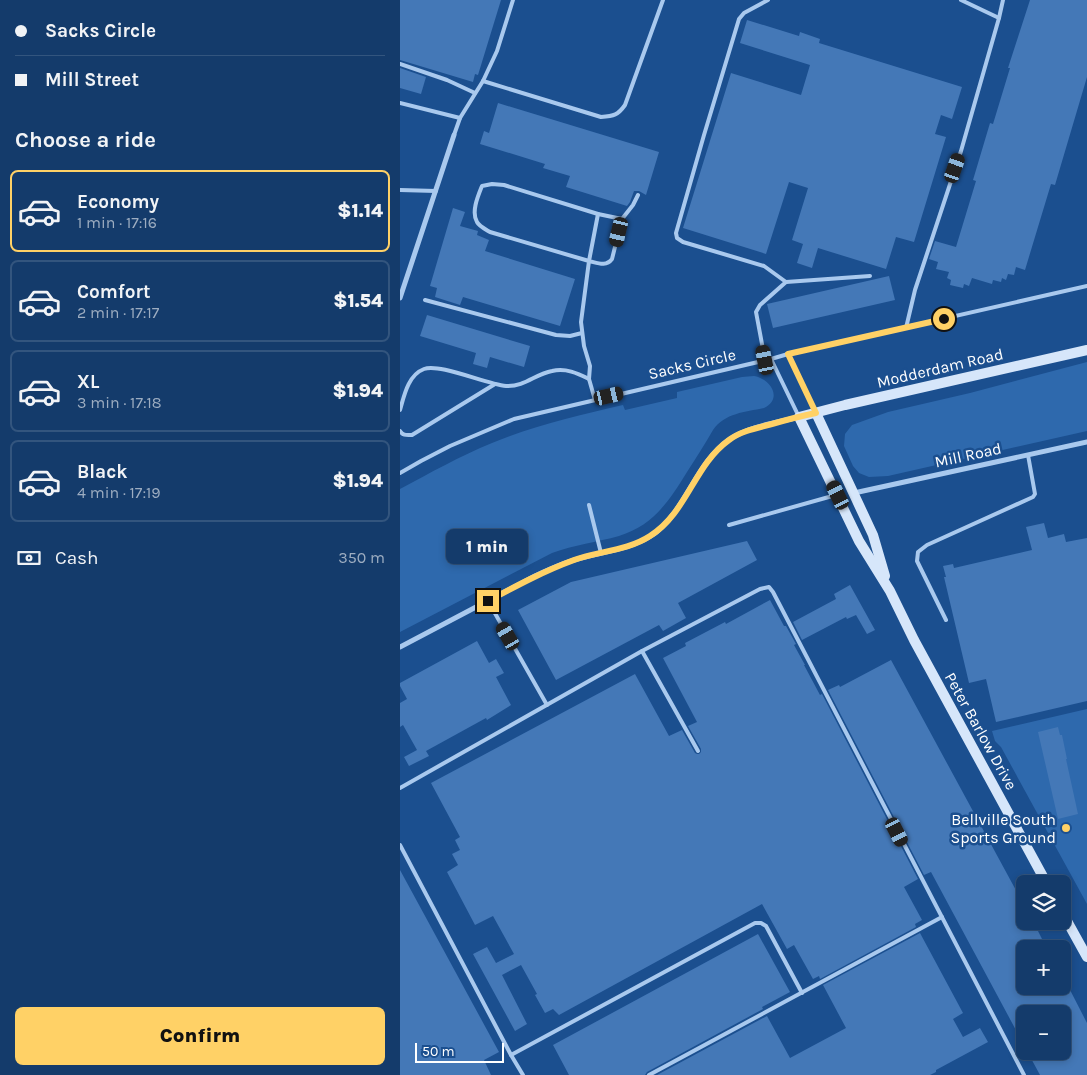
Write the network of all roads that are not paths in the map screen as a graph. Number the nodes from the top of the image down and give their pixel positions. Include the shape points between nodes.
1 (512, 0) edge
2 (663, 0) edge
3 (768, 0) edge
4 (961, 0) edge
5 (1003, 0) edge
6 (999, 18) junction
7 (400, 64) edge
8 (483, 81) junction
9 (475, 93) junction
10 (400, 103) edge
11 (460, 118) junction
12 (454, 135) joint
13 (400, 190) edge
14 (436, 190) junction
15 (638, 195) dead end
16 (598, 214) junction
17 (622, 219) junction
18 (589, 261) junction
19 (870, 276) dead end
20 (786, 282) junction
21 (1087, 286) edge
22 (400, 298) edge
23 (425, 300) dead end
24 (906, 328) junction
25 (582, 333) junction
26 (1087, 350) edge
27 (788, 354) junction
28 (771, 359) junction
29 (765, 360) junction
30 (589, 379) junction
31 (495, 384) junction
32 (595, 400) junction
33 (400, 410) edge
34 (816, 413) junction
35 (799, 417) junction
36 (400, 431) edge
37 (1087, 442) edge
38 (1028, 455) junction
39 (400, 473) edge
40 (854, 493) junction
41 (838, 495) junction
42 (589, 505) dead end
43 (729, 525) dead end
44 (601, 553) junction
45 (890, 591) junction
46 (488, 601) junction
47 (946, 620) dead end
48 (400, 647) edge
49 (642, 651) junction
50 (548, 705) junction
51 (698, 751) dead end
52 (400, 788) edge
53 (400, 844) edge
54 (1042, 875) edge
55 (942, 917) junction
56 (1071, 929) edge
57 (1087, 958) edge
58 (802, 993) junction
59 (511, 1055) junction
60 (523, 1075) edge
61 (649, 1075) edge
62 (1024, 1075) edge

1 - 8 lane via 497,51
2 - 8 lane via 625,105 616,114 602,117
3 - 20 lane via 739,19 676,233 683,242 764,266
4 - 6 lane
5 - 6 lane
6 - 24 lane via 961,151 914,290
7 - 9 lane
8 - 9 lane
9 - 11 lane
10 - 11 lane
11 - 12 lane
12 - 14 street
13 - 14 lane
14 - 22 street
15 - 17 lane
16 - 17 lane
16 - 18 lane
16 - 18 lane via 492,184 482,186 474,213 480,226 490,232
17 - 18 lane via 610,262
18 - 25 lane
19 - 20 lane
20 - 29 lane via 756,312
21 - 24 lane, Sacks Circle
23 - 25 lane via 556,335
24 - 27 lane, Sacks Circle
25 - 30 lane via 590,366
26 - 34 street, Modderdam Road
27 - 28 lane, Sacks Circle
27 - 34 lane, Peter Barlow Drive
28 - 29 lane, Sacks Circle
28 - 35 lane, Peter Barlow Drive
29 - 32 lane, Sacks Circle
30 - 31 lane via 574,372 552,370 514,386
30 - 32 lane
31 - 33 lane via 435,368 424,369 407,386
31 - 36 lane via 412,434
32 - 39 lane, Sacks Circle via 514,419 450,446
34 - 35 street, Modderdam Road
34 - 40 street, Peter Barlow Drive
35 - 41 street, Peter Barlow Drive
35 - 44 street via 747,431 729,440 706,463 664,526 642,541
37 - 38 street, Mill Road
38 - 40 street, Mill Road
38 - 47 lane via 1033,497 918,552 918,561
40 - 45 street, Peter Barlow Drive via 873,535
41 - 43 lane
41 - 45 street, Peter Barlow Drive via 859,541
42 - 44 lane
44 - 46 street via 557,566
45 - 54 street, Peter Barlow Drive
46 - 48 street
46 - 50 lane
49 - 50 lane
49 - 51 lane
49 - 55 lane via 769,587
50 - 52 lane
53 - 59 lane
55 - 58 lane
55 - 62 lane
56 - 57 street
58 - 59 lane via 766,926 755,923
58 - 61 lane
59 - 60 lane

